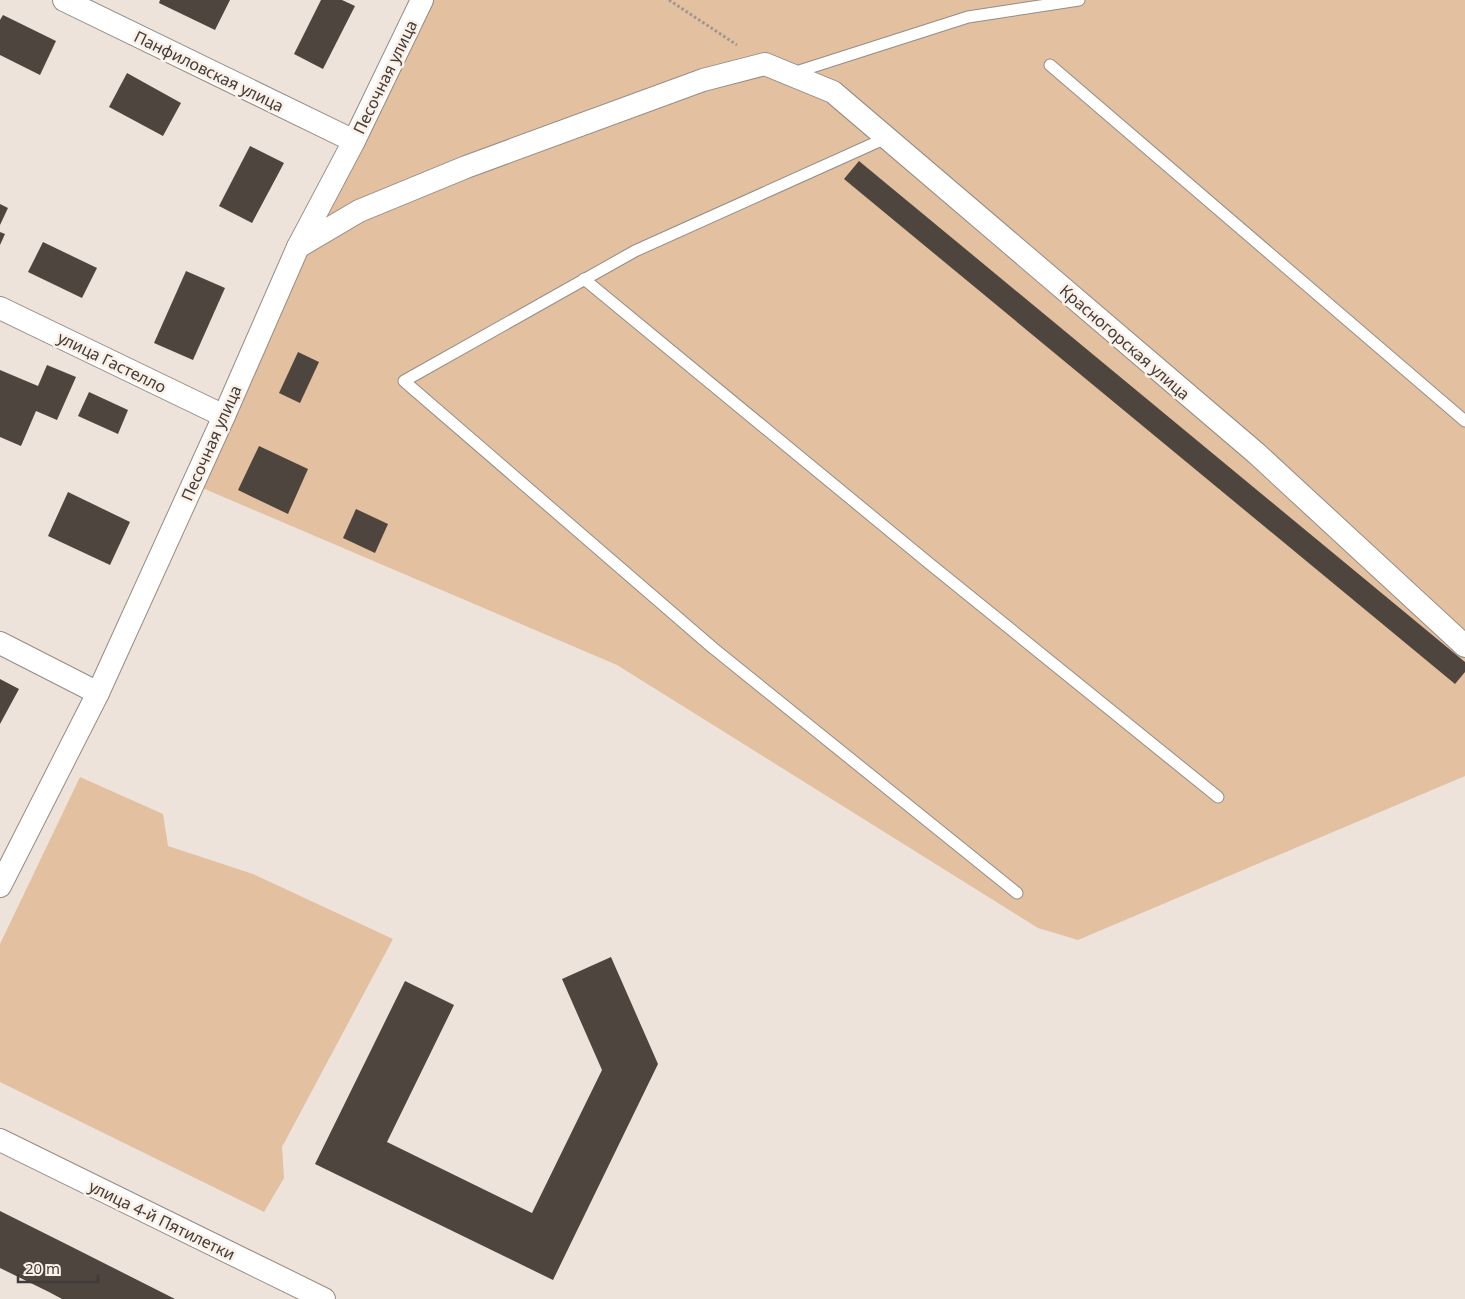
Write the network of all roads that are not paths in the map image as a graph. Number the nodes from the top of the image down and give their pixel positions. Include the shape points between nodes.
1 (64, 0) edge
2 (422, 0) edge
3 (1079, 0) edge
4 (1050, 66) dead end
5 (789, 74) junction
6 (886, 138) junction
7 (354, 141) junction
8 (298, 247) junction
9 (584, 279) junction
10 (0, 308) edge
11 (224, 416) junction
12 (1465, 421) edge
13 (0, 643) edge
14 (1465, 646) edge
15 (98, 693) junction
16 (1218, 797) dead end
17 (0, 886) edge
18 (1017, 892) dead end
19 (0, 1140) edge
20 (324, 1299) edge

1 - 7 street, Панфиловская улица
2 - 7 street, Песочная улица
3 - 5 lane via 968,17
4 - 12 lane
5 - 6 street, Красногорская улица via 833,92
5 - 8 street, Красногорская улица via 766,64 703,80 466,167 359,211
6 - 9 lane via 634,251
6 - 14 street, Красногорская улица via 1256,453
7 - 8 street, Песочная улица
8 - 11 street, Песочная улица
9 - 16 lane
9 - 18 lane via 404,381 713,648
10 - 11 street, улица Гастелло
11 - 15 street, Песочная улица
13 - 15 street
15 - 17 street, Песочная улица
19 - 20 street, улица 4-й Пятилетки

